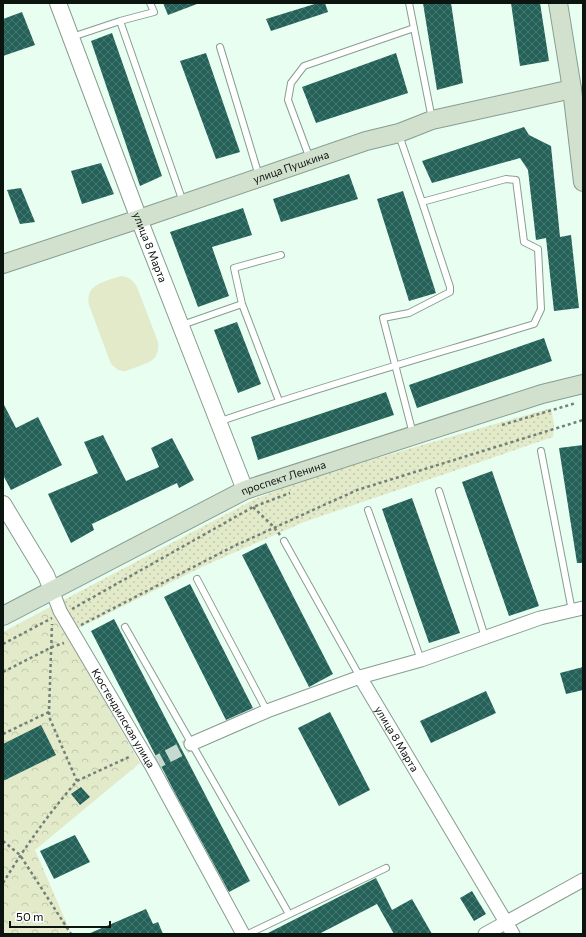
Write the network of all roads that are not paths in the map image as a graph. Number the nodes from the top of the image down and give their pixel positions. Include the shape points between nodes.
1 (58, 3) edge
2 (150, 3) edge
3 (409, 3) edge
4 (558, 3) edge
5 (120, 21) junction
6 (414, 28) junction
7 (71, 37) junction
8 (220, 47) dead end
9 (577, 88) edge
10 (432, 120) junction
11 (399, 133) junction
12 (311, 160) junction
13 (260, 178) junction
14 (583, 182) edge
15 (422, 202) junction
16 (183, 204) junction
17 (139, 219) junction
18 (281, 255) dead end
19 (3, 264) edge
20 (242, 304) junction
21 (181, 326) junction
22 (395, 366) junction
23 (583, 384) edge
24 (278, 401) junction
25 (218, 422) junction
26 (413, 436) junction
27 (541, 451) dead end
28 (245, 490) junction
29 (439, 491) dead end
30 (3, 504) edge
31 (368, 510) dead end
32 (284, 541) road end
33 (197, 579) dead end
34 (52, 590) junction
35 (578, 610) edge
36 (3, 616) edge
37 (126, 627) dead end
38 (485, 637) junction
39 (421, 660) junction
40 (360, 677) junction
41 (267, 711) junction
42 (191, 744) junction
43 (386, 868) dead end
44 (583, 880) edge
45 (289, 914) junction
46 (506, 921) junction
47 (243, 934) edge
48 (248, 934) edge
49 (485, 934) edge
50 (513, 934) edge

1 - 7 street, улица 8 Марта
2 - 5 lane via 154,12
3 - 6 lane
4 - 9 main road
5 - 7 lane
5 - 16 lane
6 - 10 lane
6 - 12 lane via 304,66 291,83 288,100
7 - 17 street, улица 8 Марта
8 - 13 lane
9 - 10 main road, улица Пушкина
9 - 14 main road
10 - 11 main road, улица Пушкина
11 - 12 main road, улица Пушкина via 366,141
11 - 15 lane
12 - 13 main road, улица Пушкина
13 - 16 main road, улица Пушкина
15 - 22 lane via 450,292 408,313 383,318
15 - 22 lane via 506,179 516,180 524,242 538,249 541,309 534,324
16 - 17 main road, улица Пушкина
17 - 19 main road, улица Пушкина
17 - 21 street, улица 8 Марта
18 - 20 lane via 234,268
20 - 21 lane
20 - 24 lane
21 - 25 street, улица 8 Марта
22 - 24 lane
22 - 26 lane
23 - 26 main road, проспект Ленина via 542,394
24 - 25 lane
25 - 28 street, улица 8 Марта
26 - 28 main road, проспект Ленина
27 - 35 lane
28 - 34 main road, проспект Ленина
29 - 38 lane
30 - 34 street, Кюстендилская улица via 46,575
31 - 39 lane
32 - 40 lane, улица 8 Марта
33 - 41 lane
34 - 36 main road, проспект Ленина
34 - 47 street, Кюстендилская улица via 60,611 143,752
35 - 38 street via 540,618
37 - 42 lane
38 - 39 street
39 - 40 street
40 - 41 street
40 - 46 street, улица 8 Марта
41 - 42 street
42 - 45 lane
43 - 45 lane
44 - 46 street
45 - 48 lane
46 - 49 street
46 - 50 street, улица 8 Марта

